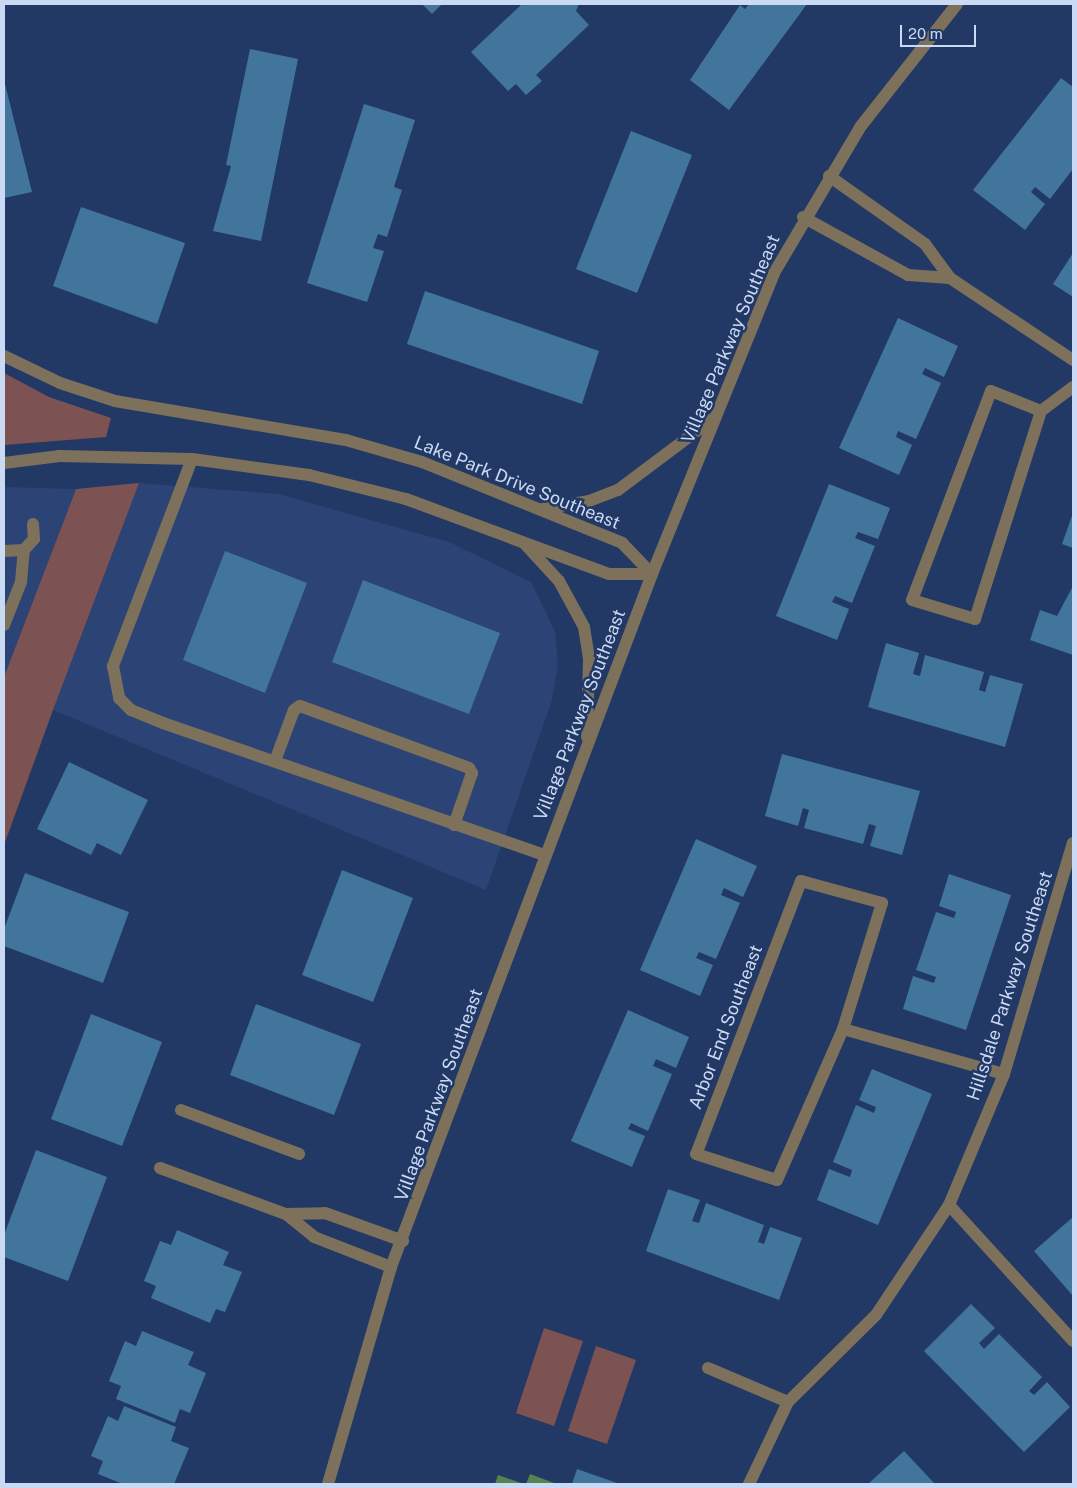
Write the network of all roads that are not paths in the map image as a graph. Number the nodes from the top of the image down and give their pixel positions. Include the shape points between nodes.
1 (957, 4) edge
2 (829, 176) junction
3 (803, 217) junction
4 (950, 278) junction
5 (4, 356) edge
6 (1073, 360) edge
7 (1073, 386) edge
8 (1041, 411) junction
9 (716, 416) junction
10 (192, 459) junction
11 (4, 463) edge
12 (541, 509) junction
13 (33, 524) dead end
14 (522, 541) junction
15 (24, 550) junction
16 (4, 551) edge
17 (652, 574) junction
18 (4, 625) edge
19 (587, 747) junction
20 (275, 762) junction
21 (454, 825) junction
22 (1073, 843) edge
23 (546, 856) junction
24 (843, 1029) junction
25 (1004, 1074) junction
26 (181, 1110) dead end
27 (299, 1154) dead end
28 (160, 1168) dead end
29 (949, 1205) junction
30 (286, 1214) junction
31 (403, 1241) junction
32 (391, 1267) junction
33 (1073, 1341) edge
34 (708, 1368) dead end
35 (788, 1402) junction
36 (328, 1484) edge
37 (750, 1484) edge

1 - 2 street, Village Parkway Southeast via 910,58
2 - 3 street, Village Parkway Southeast
2 - 4 street via 925,244
3 - 4 street via 908,275
3 - 9 street, Village Parkway Southeast via 774,273
4 - 6 street
5 - 12 street, Lake Park Drive Southeast via 60,383 114,401 172,414 286,428 383,450
7 - 8 street
8 - 8 street via 975,619 912,600 991,391
9 - 12 street via 618,490 589,501
9 - 17 street, Village Parkway Southeast
10 - 11 street via 60,456
10 - 14 street via 359,486
10 - 20 street via 113,666 113,684 131,710
12 - 17 street, Lake Park Drive Southeast via 622,543
13 - 15 street via 34,539
14 - 17 street via 609,574
14 - 19 street via 559,581 584,627 589,659
15 - 16 street
15 - 18 street via 21,582
17 - 19 street, Village Parkway Southeast
19 - 23 street, Village Parkway Southeast
20 - 21 street
20 - 21 street via 294,710 300,706 469,768 472,773
21 - 23 street
22 - 25 street, Hillsdale Parkway Southeast
23 - 31 street, Village Parkway Southeast
24 - 24 street, Arbor End Southeast via 777,1180 696,1154 801,881 882,903
24 - 25 street
25 - 29 street, Hillsdale Parkway Southeast
26 - 27 street
28 - 30 street
29 - 33 street
29 - 35 street, Hillsdale Parkway Southeast via 876,1315
30 - 31 street via 325,1213
30 - 32 street via 314,1238
31 - 32 street, Village Parkway Southeast
32 - 36 street, Village Parkway Southeast
34 - 35 street
35 - 37 street, Hillsdale Parkway Southeast

